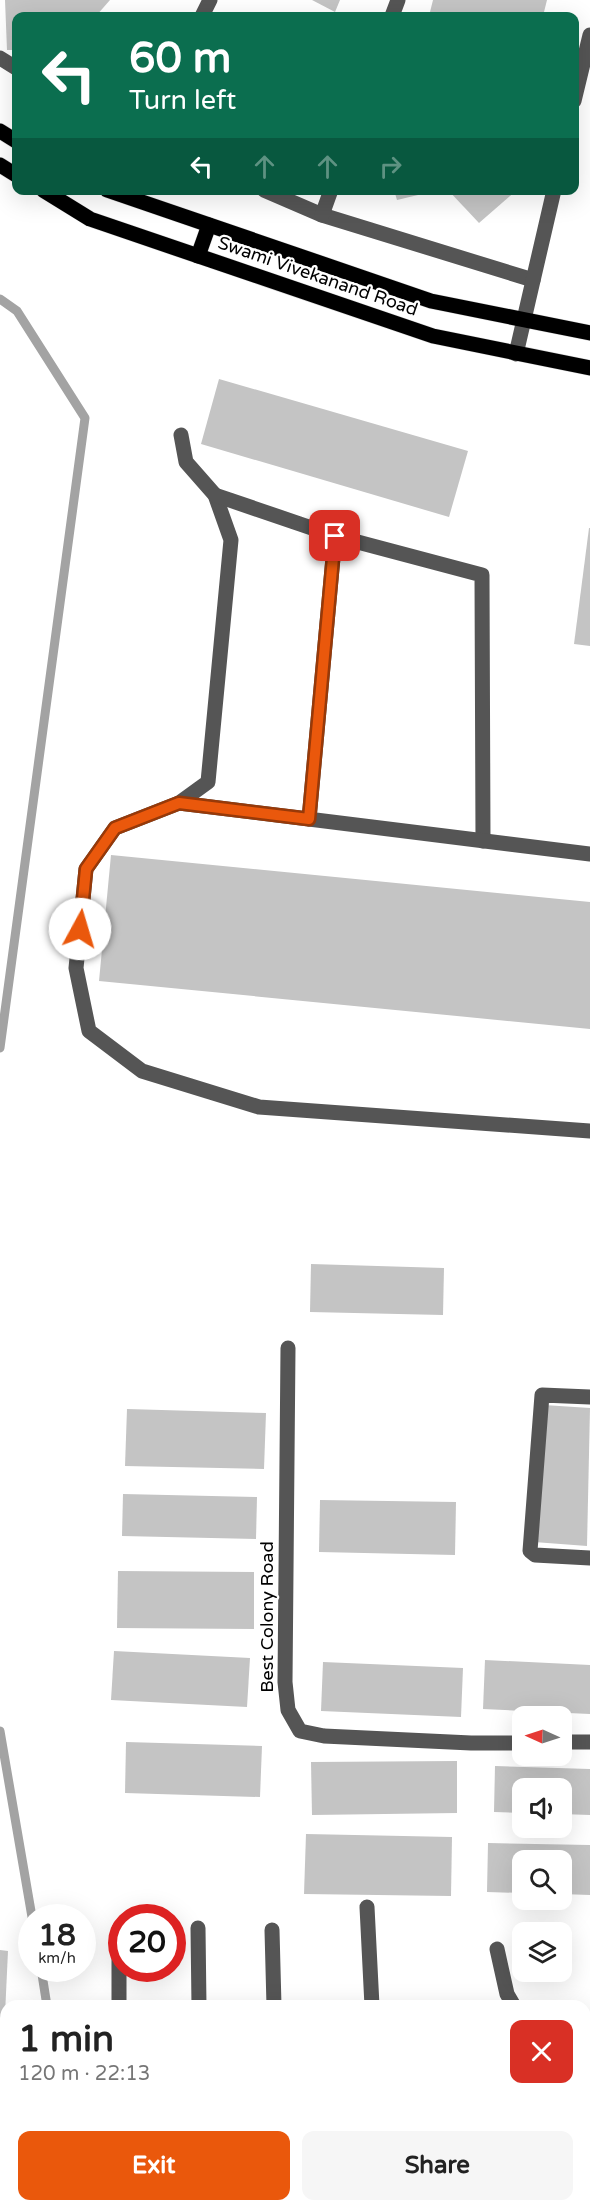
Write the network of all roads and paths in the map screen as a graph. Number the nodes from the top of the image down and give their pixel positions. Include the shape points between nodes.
1 (590, 35) edge
2 (579, 80) edge
3 (51, 195) edge
4 (122, 195) edge
5 (276, 195) edge
6 (329, 195) edge
7 (553, 195) edge
8 (322, 215) junction
9 (209, 225) junction
10 (198, 256) junction
11 (533, 280) junction
12 (524, 321) junction
13 (590, 333) edge
14 (516, 354) junction
15 (590, 368) edge
16 (181, 435) dead end
17 (215, 495) junction
18 (335, 536) junction
19 (179, 803) junction
20 (309, 819) junction
21 (483, 841) junction
22 (590, 854) edge
23 (590, 1131) edge
24 (288, 1348) dead end
25 (590, 1397) edge
26 (590, 1558) edge
27 (572, 1742) edge
28 (590, 1742) edge
29 (512, 1743) edge
30 (367, 1907) dead end
31 (198, 1928) dead end
32 (272, 1930) dead end
33 (497, 1949) dead end
34 (119, 1982) edge
35 (119, 2000) edge
36 (199, 2000) edge
37 (274, 2000) edge
38 (372, 2000) edge
39 (510, 2000) edge

1 - 2 street
3 - 10 main road, Swami Vivekanand Road via 90,219
4 - 9 main road, Swami Vivekanand Road
5 - 8 street
6 - 8 street
7 - 11 street
8 - 11 street
9 - 10 main road
9 - 12 main road, Swami Vivekanand Road via 431,301
10 - 14 main road, Swami Vivekanand Road via 432,336
11 - 12 street
12 - 13 main road, Swami Vivekanand Road
12 - 14 street
14 - 15 main road, Swami Vivekanand Road
16 - 17 street via 186,462
17 - 18 street
17 - 19 street via 231,540 208,782
18 - 20 street
18 - 21 street via 482,575
19 - 20 street
19 - 23 street via 115,828 86,869 76,969 90,1030 142,1071 259,1107
20 - 21 street
21 - 22 street
24 - 29 street, Best Colony Road via 288,1710 300,1731 324,1736
25 - 26 street via 542,1395 530,1551 535,1555
27 - 28 street
30 - 38 street
31 - 36 street
32 - 37 street
33 - 39 street
34 - 35 street

